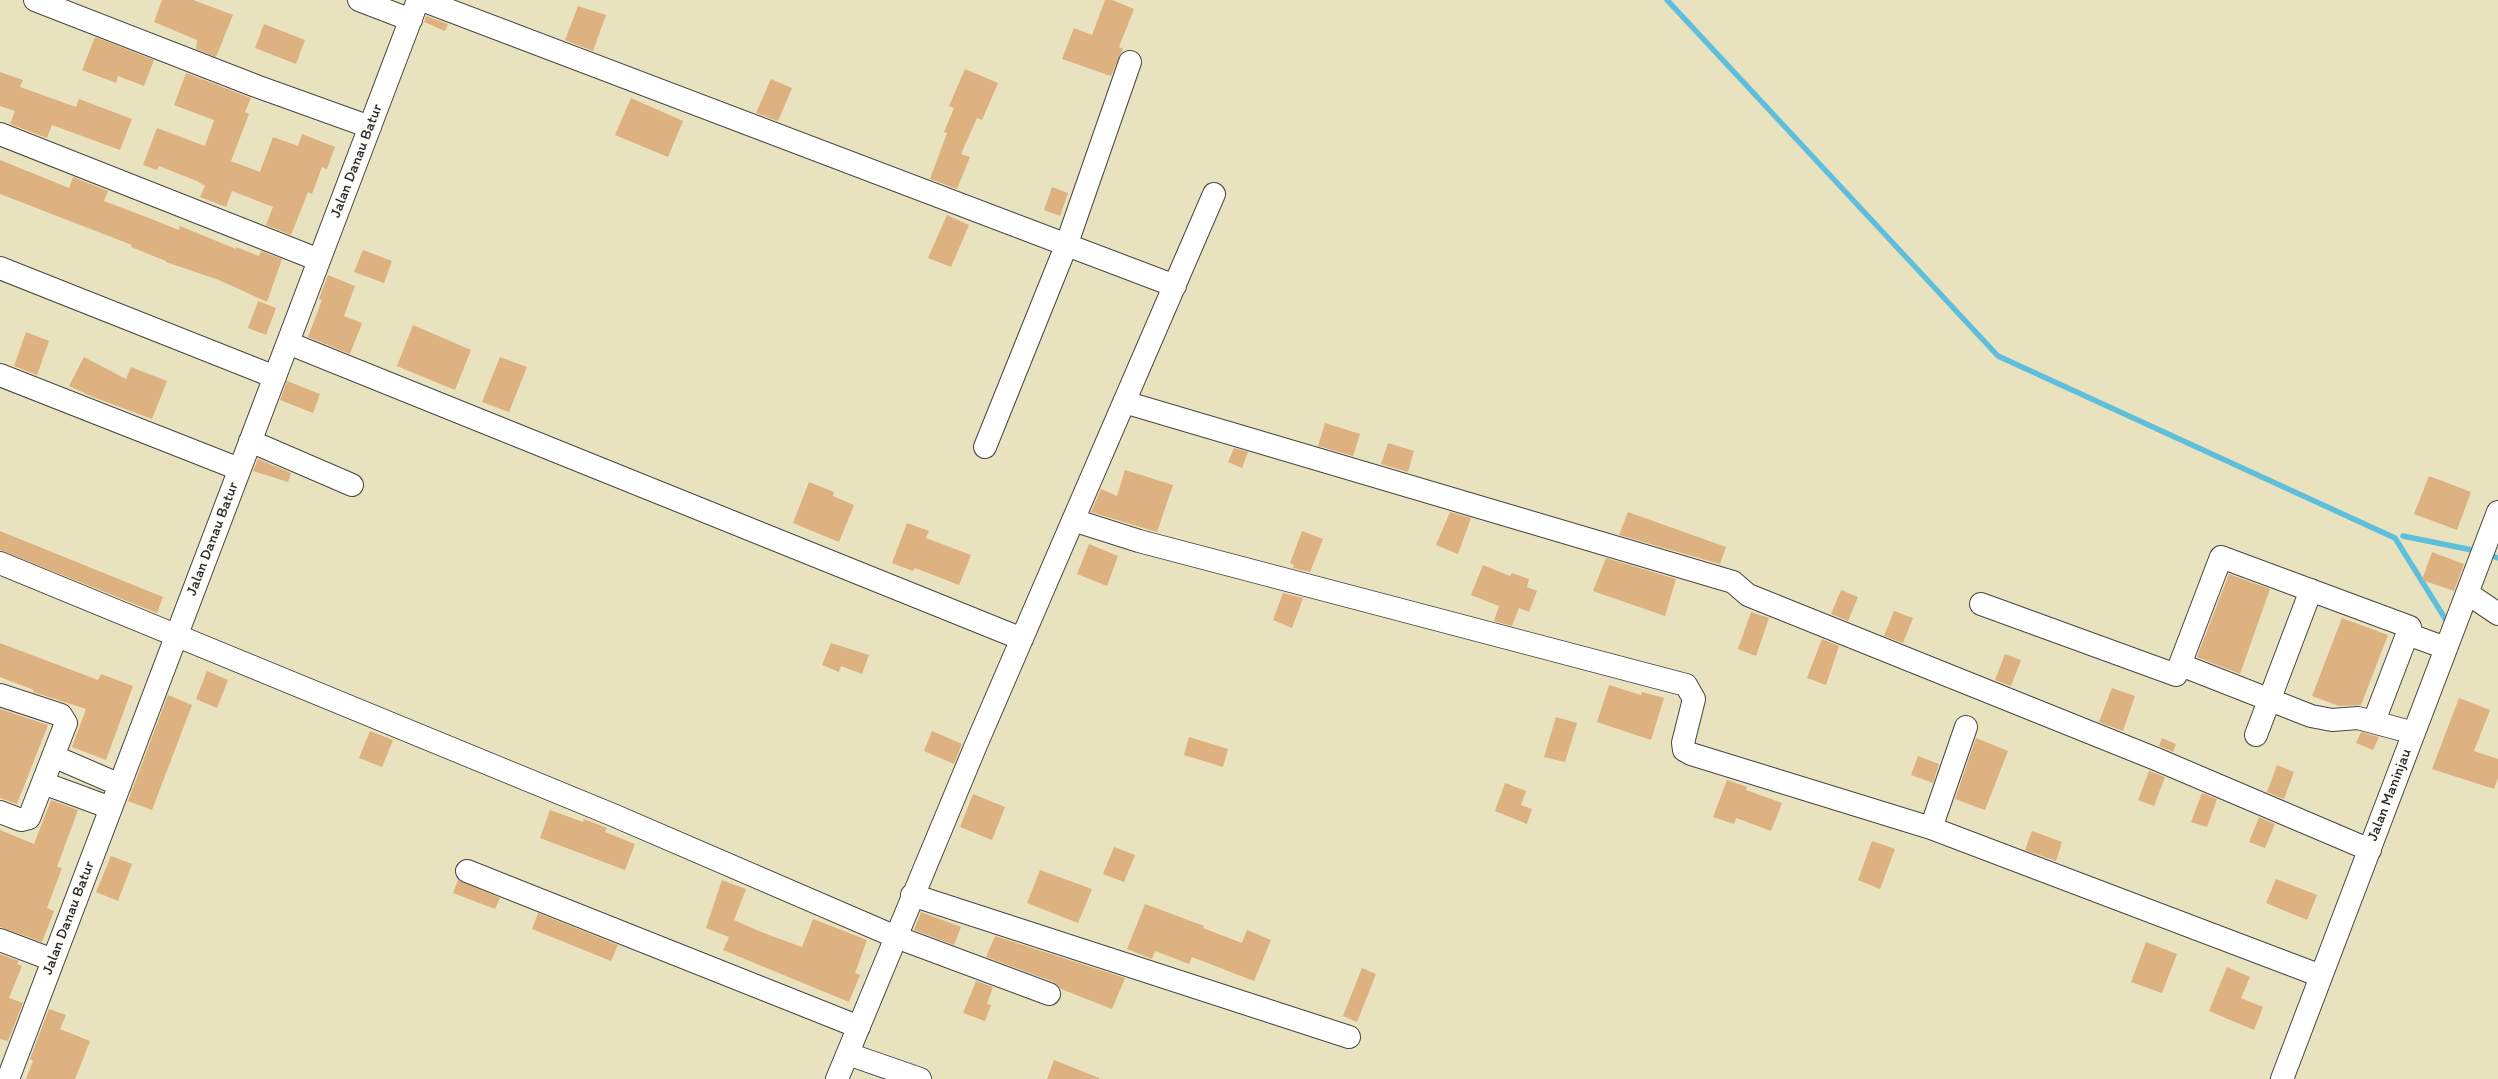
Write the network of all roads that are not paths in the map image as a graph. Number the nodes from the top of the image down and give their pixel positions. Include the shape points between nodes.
1 (35, 0) edge
2 (359, 0) edge
3 (422, 0) edge
4 (414, 10) edge
5 (1130, 62) dead end
6 (370, 127) junction
7 (0, 134) edge
8 (1214, 194) dead end
9 (1066, 246) junction
10 (319, 260) junction
11 (0, 268) edge
12 (1175, 286) junction
13 (288, 343) junction
14 (0, 375) edge
15 (275, 377) junction
16 (1124, 402) junction
17 (250, 441) junction
18 (985, 447) dead end
19 (239, 469) junction
20 (352, 485) dead end
21 (2498, 512) edge
22 (1073, 520) junction
23 (0, 563) edge
24 (2311, 590) junction
25 (2464, 601) junction
26 (1981, 604) dead end
27 (2498, 614) edge
28 (2407, 634) junction
29 (176, 636) junction
30 (1022, 639) junction
31 (2446, 648) junction
32 (2180, 665) junction
33 (0, 695) edge
34 (2269, 700) junction
35 (2374, 721) junction
36 (1966, 728) dead end
37 (2414, 733) junction
38 (2256, 735) dead end
39 (53, 756) junction
40 (43, 783) junction
41 (120, 785) junction
42 (111, 808) junction
43 (0, 812) edge
44 (1931, 828) junction
45 (2370, 850) junction
46 (467, 871) dead end
47 (912, 895) junction
48 (896, 937) junction
49 (0, 940) edge
50 (53, 960) junction
51 (2321, 976) junction
52 (1049, 994) dead end
53 (859, 1027) junction
54 (1349, 1037) dead end
55 (848, 1054) junction
56 (8, 1064) edge
57 (837, 1079) edge
58 (920, 1079) edge
59 (2282, 1079) edge

1 - 6 street
2 - 4 street
3 - 9 street
4 - 6 street, Jalan Danau Batur
5 - 9 street
6 - 10 street, Jalan Danau Batur
7 - 10 street
8 - 12 street
9 - 12 street
9 - 18 street
10 - 13 street, Jalan Danau Batur
11 - 15 street
12 - 16 street
13 - 15 street, Jalan Danau Batur
13 - 30 street
14 - 19 street
15 - 17 street, Jalan Danau Batur
16 - 22 street
16 - 45 street via 1733,582 1748,595 2156,759
17 - 19 street, Jalan Danau Batur
17 - 20 street
19 - 29 street, Jalan Danau Batur
21 - 25 street, Jalan Maninjau
22 - 30 street
22 - 44 street via 1139,541 1686,685 1694,699 1684,750
23 - 29 street
24 - 28 street via 2410,627
24 - 32 street via 2221,556
24 - 34 street
25 - 27 street
25 - 31 street, Jalan Maninjau
26 - 32 street via 2176,675
28 - 31 street
28 - 35 street
29 - 41 street, Jalan Danau Batur
29 - 48 street via 613,815
30 - 47 street
31 - 37 street, Jalan Maninjau
32 - 34 street
33 - 39 street via 61,715 66,720
34 - 35 street via 2311,716
34 - 38 street
35 - 37 street
36 - 44 street
37 - 45 street, Jalan Maninjau
39 - 40 street
39 - 41 street
40 - 42 street
40 - 43 street via 29,818 21,820
41 - 42 street, Jalan Danau Batur
42 - 50 street, Jalan Danau Batur
44 - 51 street
45 - 51 street, Jalan Maninjau
46 - 53 street
47 - 48 street
47 - 54 street
48 - 52 street
48 - 53 street
49 - 50 street
50 - 56 street, Jalan Danau Batur
51 - 59 street, Jalan Maninjau
53 - 55 street
55 - 57 street
55 - 58 street

